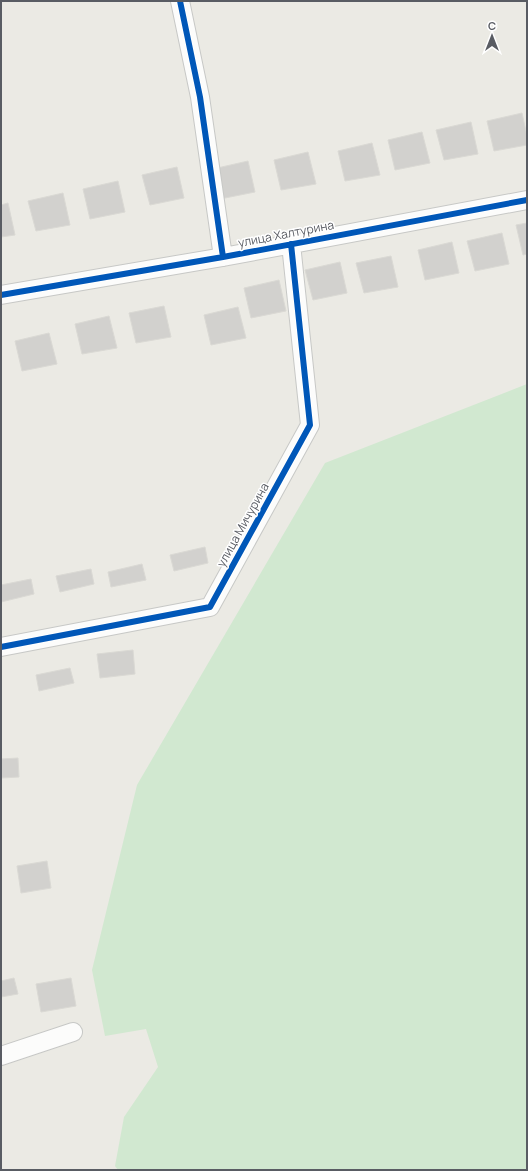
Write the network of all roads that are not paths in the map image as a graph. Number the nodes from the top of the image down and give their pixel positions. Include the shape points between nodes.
1 (180, 1) edge
2 (527, 200) edge
3 (291, 244) junction
4 (223, 257) junction
5 (1, 295) edge
6 (1, 646) edge
7 (73, 1032) dead end
8 (1, 1056) edge

1 - 4 street via 200,97
2 - 3 street, улица Халтурина
3 - 4 street, улица Халтурина
3 - 6 street, улица Мичурина via 310,425 210,608
4 - 5 street, улица Халтурина
7 - 8 street

